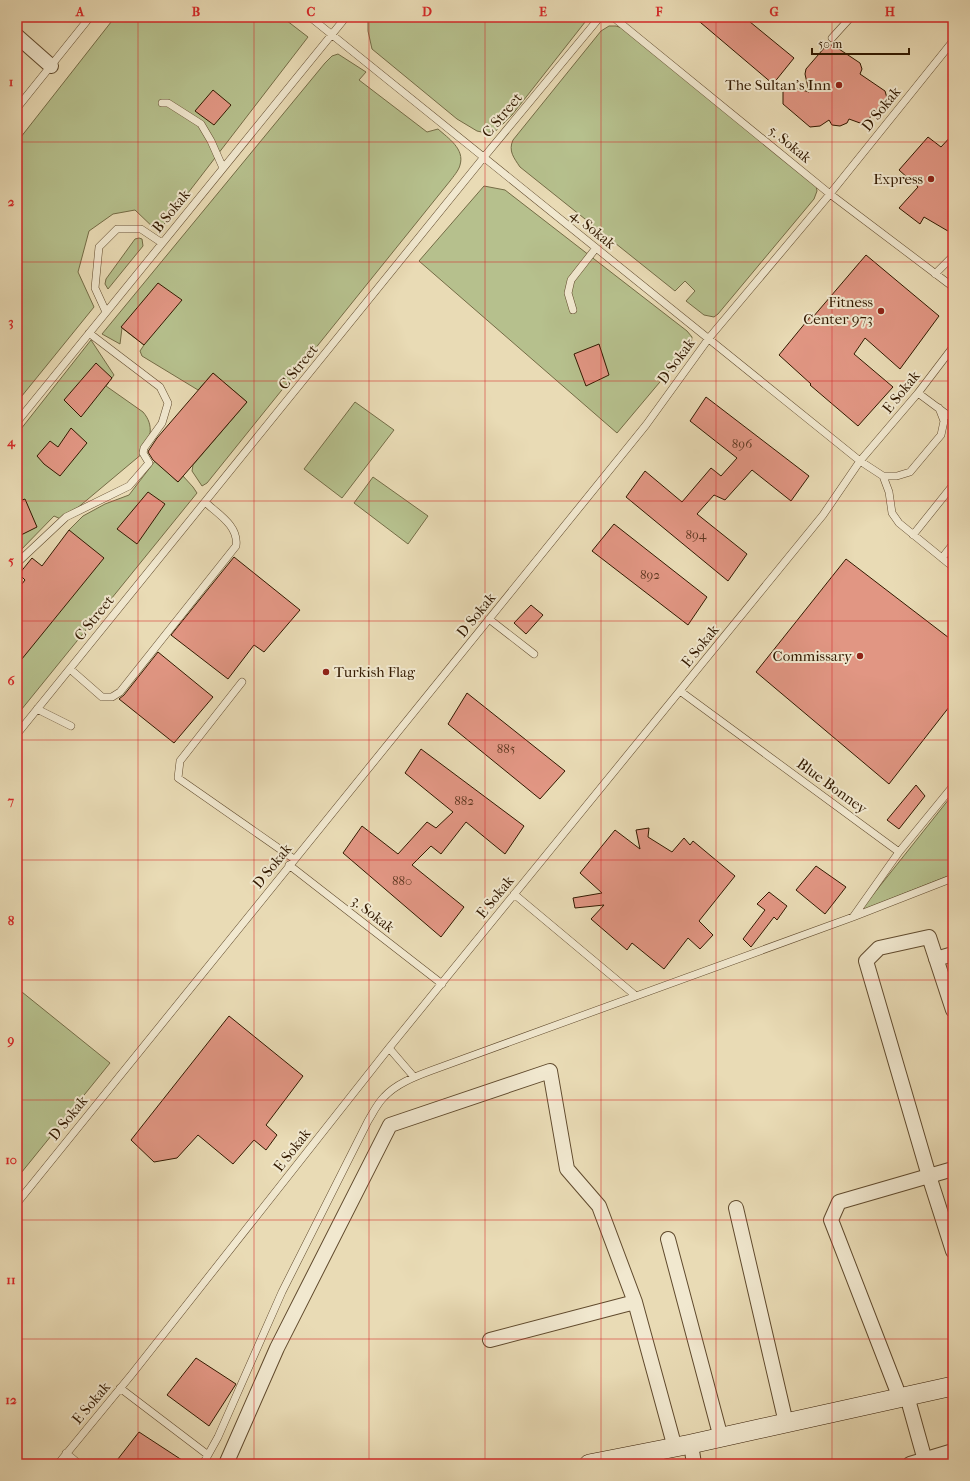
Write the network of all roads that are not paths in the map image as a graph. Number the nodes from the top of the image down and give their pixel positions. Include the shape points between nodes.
1 (90, 17) edge
2 (310, 17) edge
3 (346, 17) edge
4 (600, 17) edge
5 (613, 17) edge
6 (850, 17) edge
7 (332, 34) junction
8 (17, 36) edge
9 (832, 38) dead end
10 (953, 41) edge
11 (51, 66) junction
12 (162, 103) dead end
13 (17, 108) edge
14 (484, 157) junction
15 (223, 168) junction
16 (830, 194) junction
17 (162, 243) junction
18 (596, 248) junction
19 (953, 256) edge
20 (935, 274) junction
21 (953, 287) edge
22 (573, 310) dead end
23 (106, 312) junction
24 (89, 333) junction
25 (709, 338) junction
26 (953, 347) edge
27 (918, 393) junction
28 (939, 408) junction
29 (953, 419) edge
30 (17, 422) edge
31 (860, 461) junction
32 (884, 476) junction
33 (953, 485) edge
34 (205, 502) junction
35 (913, 535) junction
36 (953, 544) edge
37 (942, 558) junction
38 (17, 563) edge
39 (953, 567) edge
40 (489, 620) junction
41 (534, 654) dead end
42 (70, 669) junction
43 (242, 682) dead end
44 (680, 691) junction
45 (37, 709) junction
46 (72, 726) dead end
47 (17, 734) edge
48 (953, 786) edge
49 (899, 852) junction
50 (294, 859) junction
51 (289, 865) junction
52 (953, 878) edge
53 (514, 894) junction
54 (853, 917) junction
55 (953, 954) edge
56 (936, 959) junction
57 (442, 984) junction
58 (636, 996) junction
59 (953, 1010) edge
60 (389, 1048) junction
61 (414, 1077) junction
62 (953, 1169) edge
63 (929, 1176) junction
64 (17, 1203) edge
65 (736, 1208) dead end
66 (668, 1239) dead end
67 (953, 1252) edge
68 (635, 1302) junction
69 (490, 1340) dead end
70 (953, 1386) edge
71 (120, 1388) junction
72 (904, 1397) junction
73 (786, 1423) junction
74 (721, 1438) junction
75 (683, 1446) junction
76 (953, 1451) edge
77 (66, 1454) junction
78 (208, 1455) junction
79 (926, 1462) edge
80 (58, 1464) edge
81 (79, 1464) edge
82 (203, 1464) edge
83 (226, 1464) edge
84 (589, 1464) edge
85 (694, 1464) edge
86 (910, 1464) edge

1 - 11 lane
2 - 7 lane, 4. Sokak
3 - 7 lane, B Sokak
4 - 14 lane, C Street
5 - 16 lane, 5. Sokak
6 - 9 lane
7 - 14 lane, 4. Sokak
7 - 15 lane, B Sokak
8 - 11 street
10 - 16 lane, D Sokak
11 - 13 lane
12 - 15 lane via 168,103 201,124
14 - 18 lane, 4. Sokak
14 - 34 lane, C Street
15 - 17 lane, B Sokak
16 - 20 lane, 5. Sokak
16 - 25 lane, D Sokak
17 - 23 lane, B Sokak
17 - 23 lane via 141,229 116,229 99,247 95,288
18 - 22 lane via 571,280 568,293
18 - 25 lane, 4. Sokak
19 - 20 lane
20 - 21 lane, 5. Sokak
23 - 24 lane, B Sokak
24 - 30 lane, B Sokak
24 - 38 lane via 160,387 168,403 162,423 144,448 143,454 148,463 129,486 66,517
25 - 31 lane, 4. Sokak
25 - 40 lane, D Sokak via 646,425
26 - 27 lane, E Sokak
27 - 28 lane
27 - 31 lane, E Sokak
28 - 29 lane
28 - 32 lane via 944,421 941,435 910,472
31 - 32 lane, 4. Sokak
31 - 44 lane, E Sokak via 822,515
32 - 35 lane via 892,513
33 - 35 lane
34 - 42 lane, C Street
34 - 42 lane via 233,528 237,539 236,546 120,692 112,697 102,697
35 - 37 lane
36 - 37 lane
37 - 39 lane
40 - 41 lane
40 - 50 lane, D Sokak
42 - 45 lane, C Street
43 - 50 lane via 180,761 178,778
44 - 49 lane, Blue Bonney
44 - 53 lane, E Sokak
45 - 46 lane
45 - 47 lane, C Street
48 - 49 lane
49 - 54 lane
50 - 51 lane, D Sokak
51 - 57 lane, 3. Sokak
51 - 64 lane, D Sokak
52 - 54 lane
53 - 57 lane, E Sokak
53 - 58 lane
54 - 58 lane
55 - 56 street
56 - 59 street
56 - 63 street via 929,938 880,948 866,961
57 - 60 lane, E Sokak
58 - 61 lane
60 - 61 lane
60 - 71 lane, E Sokak
61 - 78 lane via 383,1098 368,1121 282,1292
62 - 63 street
63 - 67 street
63 - 72 street via 840,1202 831,1220
65 - 73 street
66 - 74 street
68 - 69 street
68 - 75 street
68 - 83 street via 599,1206 567,1169 550,1070 390,1125 277,1348
70 - 72 main road
71 - 77 lane, E Sokak
71 - 78 lane
72 - 73 main road
72 - 79 street
73 - 74 main road
74 - 75 main road
75 - 84 main road
75 - 85 street
76 - 79 street
77 - 80 lane, E Sokak
77 - 81 lane
78 - 82 lane
79 - 86 street

